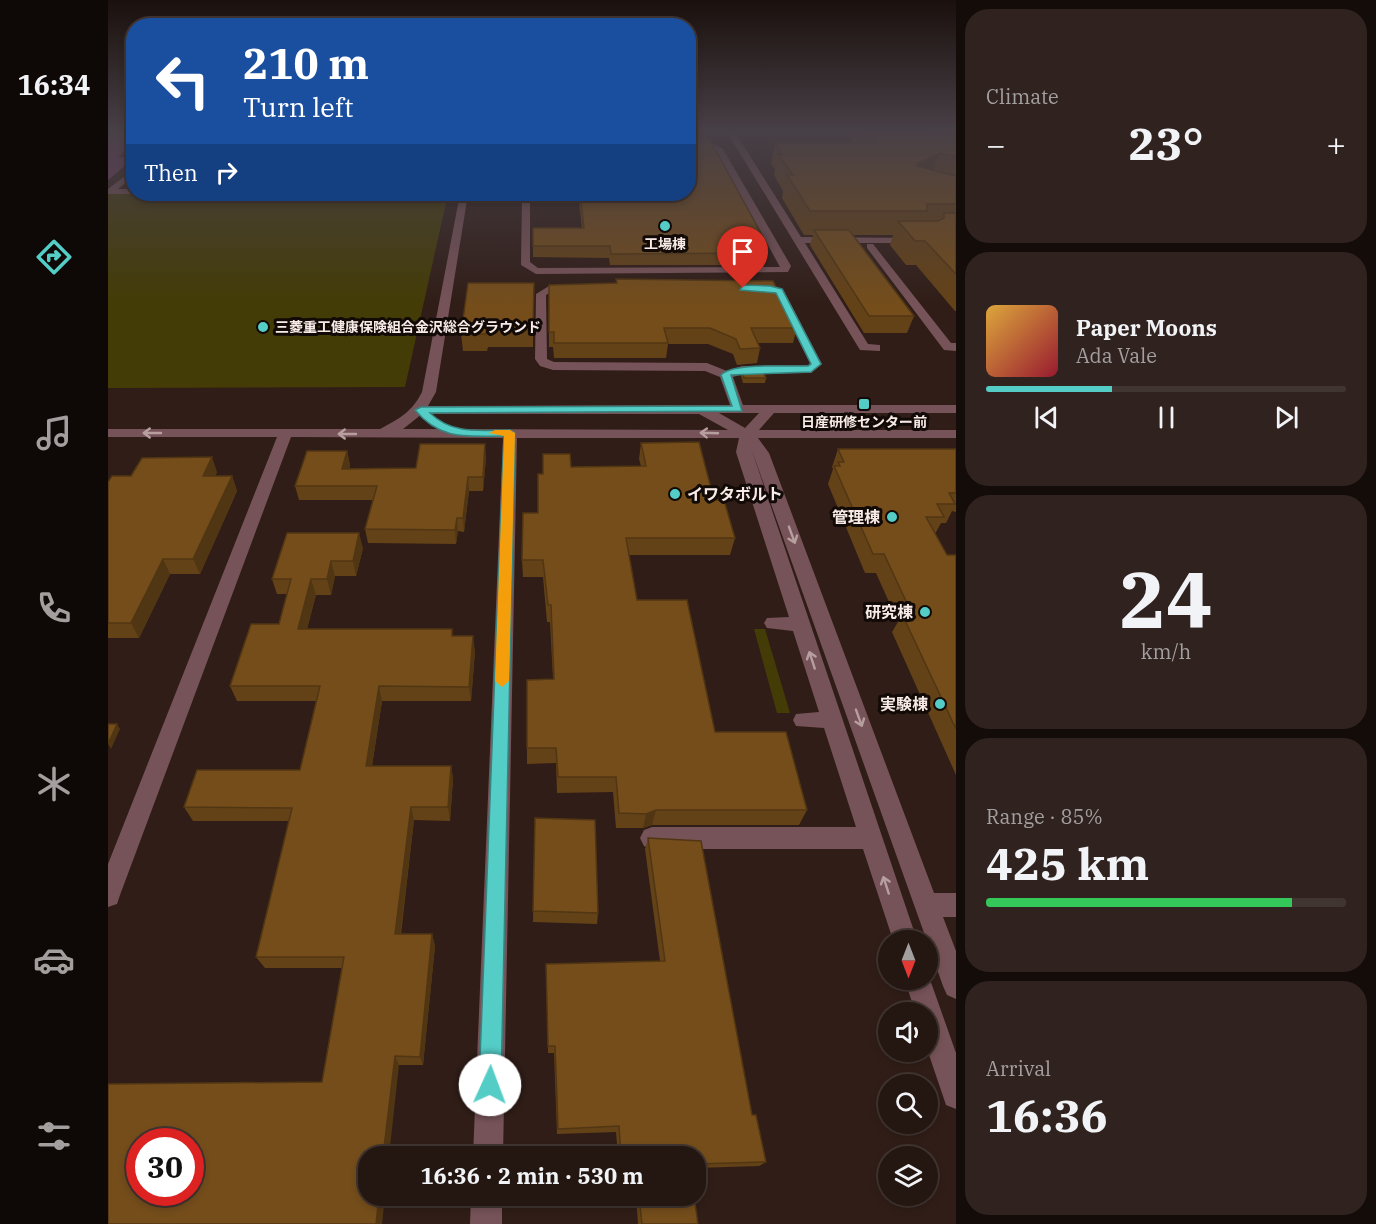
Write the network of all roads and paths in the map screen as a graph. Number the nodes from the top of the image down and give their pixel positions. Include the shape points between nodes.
1 (113, 189) edge
2 (741, 189) edge
3 (766, 189) edge
4 (126, 192) edge
5 (456, 201) edge
6 (463, 201) edge
7 (526, 201) edge
8 (922, 232) edge
9 (798, 240) junction
10 (870, 246) dead end
11 (590, 288) edge
12 (743, 288) edge
13 (956, 347) edge
14 (876, 348) dead end
15 (726, 375) junction
16 (956, 408) edge
17 (701, 409) junction
18 (738, 409) junction
19 (771, 409) junction
20 (421, 410) junction
21 (108, 433) edge
22 (459, 433) junction
23 (510, 433) junction
24 (285, 434) junction
25 (376, 434) junction
26 (747, 434) junction
27 (956, 434) edge
28 (773, 623) dead end
29 (800, 624) junction
30 (803, 720) dead end
31 (832, 720) junction
32 (652, 838) edge
33 (871, 838) junction
34 (108, 895) edge
35 (926, 905) junction
36 (956, 905) edge
37 (902, 930) edge
38 (956, 986) edge
39 (921, 990) edge
40 (956, 1095) edge
41 (488, 1146) edge
42 (487, 1206) edge
43 (486, 1224) edge

1 - 4 street via 110,192
2 - 7 street via 786,266 784,270 536,271 525,263
3 - 9 street
5 - 20 street via 418,392
6 - 20 street via 429,392
8 - 9 street via 929,240
9 - 14 street via 864,347
10 - 13 street via 948,347
11 - 15 street via 554,288 541,294 544,363 697,366
12 - 15 street via 779,291 816,364 811,369 742,370
15 - 18 street
16 - 19 street
17 - 18 street
17 - 20 street
17 - 26 street
18 - 19 street
19 - 26 street
20 - 22 street via 437,426
20 - 25 street via 395,428
24 -> 21 street
22 - 23 street
22 - 25 street
26 -> 23 street
23 - 41 street
25 -> 24 street
24 - 34 street
26 - 27 street
26 - 29 street via 743,452
26 -> 35 street via 762,453
28 - 29 street
31 -> 29 street
30 - 31 street
31 - 33 street
32 - 33 street
37 -> 33 street
35 - 36 street
35 - 38 street
39 - 40 street
42 - 43 street

